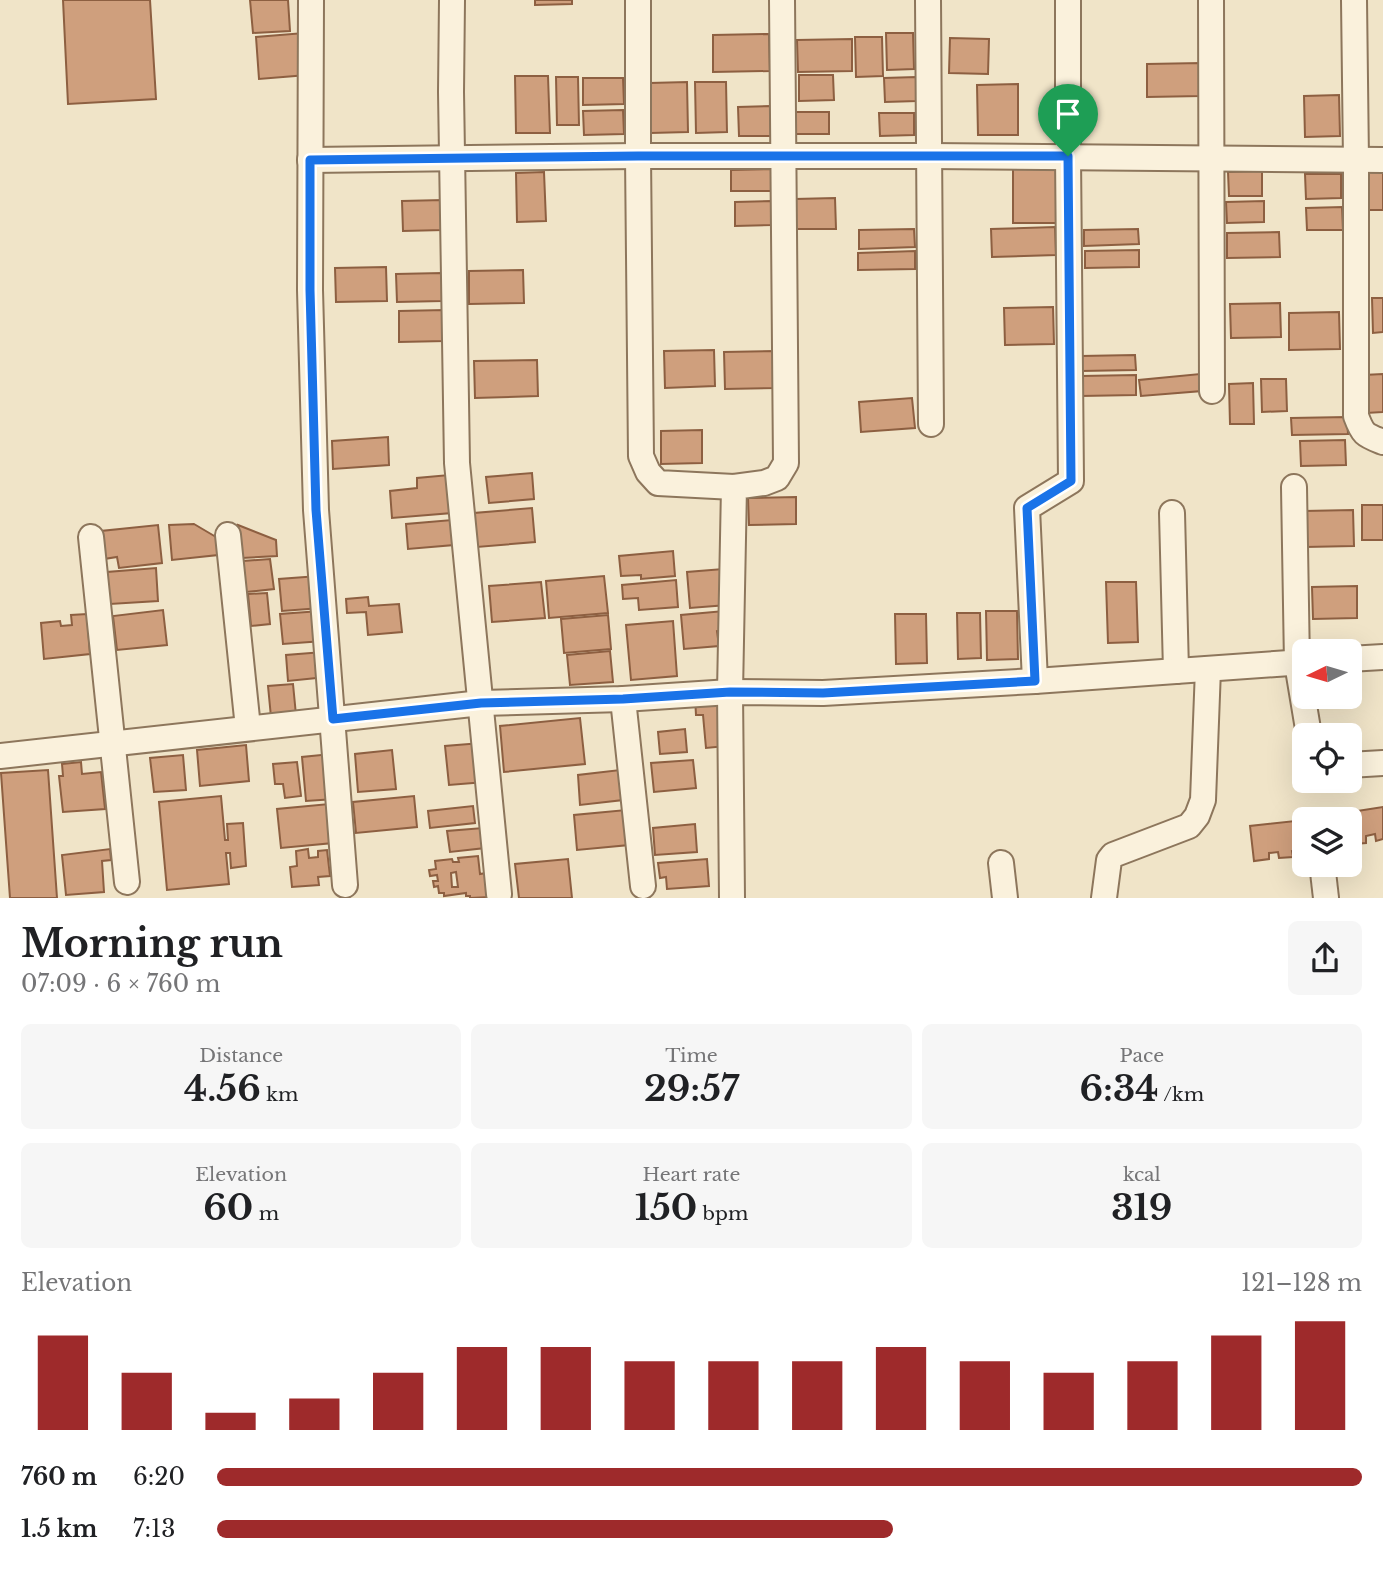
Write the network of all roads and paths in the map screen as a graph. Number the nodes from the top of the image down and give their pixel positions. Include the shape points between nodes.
1 (311, 0) edge
2 (452, 0) edge
3 (638, 0) edge
4 (782, 0) edge
5 (928, 0) edge
6 (1068, 0) edge
7 (1211, 0) edge
8 (1354, 0) edge
9 (638, 156) junction
10 (784, 156) junction
11 (930, 156) junction
12 (1068, 156) junction
13 (452, 158) junction
14 (1211, 159) junction
15 (310, 160) junction
16 (1356, 160) junction
17 (1383, 160) edge
18 (1212, 391) dead end
19 (931, 424) dead end
20 (1383, 442) edge
21 (734, 487) junction
22 (1293, 487) dead end
23 (1172, 513) dead end
24 (228, 535) dead end
25 (91, 537) dead end
26 (1300, 639) edge
27 (1383, 657) edge
28 (1362, 658) edge
29 (1292, 664) edge
30 (1208, 669) junction
31 (1176, 671) junction
32 (1035, 681) junction
33 (730, 692) junction
34 (623, 699) junction
35 (481, 703) junction
36 (333, 719) junction
37 (248, 728) junction
38 (113, 743) junction
39 (0, 756) edge
40 (1383, 763) edge
41 (1362, 764) edge
42 (1001, 863) dead end
43 (1324, 877) edge
44 (127, 882) dead end
45 (345, 885) dead end
46 (643, 886) dead end
47 (499, 894) dead end
48 (732, 898) edge
49 (1005, 898) edge
50 (1104, 898) edge
51 (1326, 898) edge

1 - 15 street
2 - 13 street
3 - 9 street
4 - 10 street
5 - 11 street
6 - 12 street
7 - 14 street
8 - 16 street
9 - 10 street
9 - 13 street
9 - 21 street via 641,456 658,483
10 - 11 street
10 - 21 street via 786,463 778,478
11 - 12 street
11 - 19 street
12 - 14 street
12 - 32 street via 1071,481 1027,508
13 - 15 street
13 - 35 street via 457,463
14 - 16 street
14 - 18 street
15 - 36 street via 316,510
16 - 17 street
16 - 20 street via 1356,416 1367,436
21 - 33 street
22 - 26 street
23 - 31 street
24 - 37 street
25 - 38 street
27 - 28 street
29 - 30 street
30 - 31 street
30 - 50 street via 1203,800 1198,816 1189,826 1113,855
31 - 32 street
32 - 33 street via 823,693
33 - 34 street
33 - 48 street
34 - 35 street
34 - 46 street
35 - 36 street
35 - 47 street
36 - 37 street
36 - 45 street
37 - 38 street
38 - 39 street
38 - 44 street
40 - 41 street
42 - 49 street
43 - 51 street

